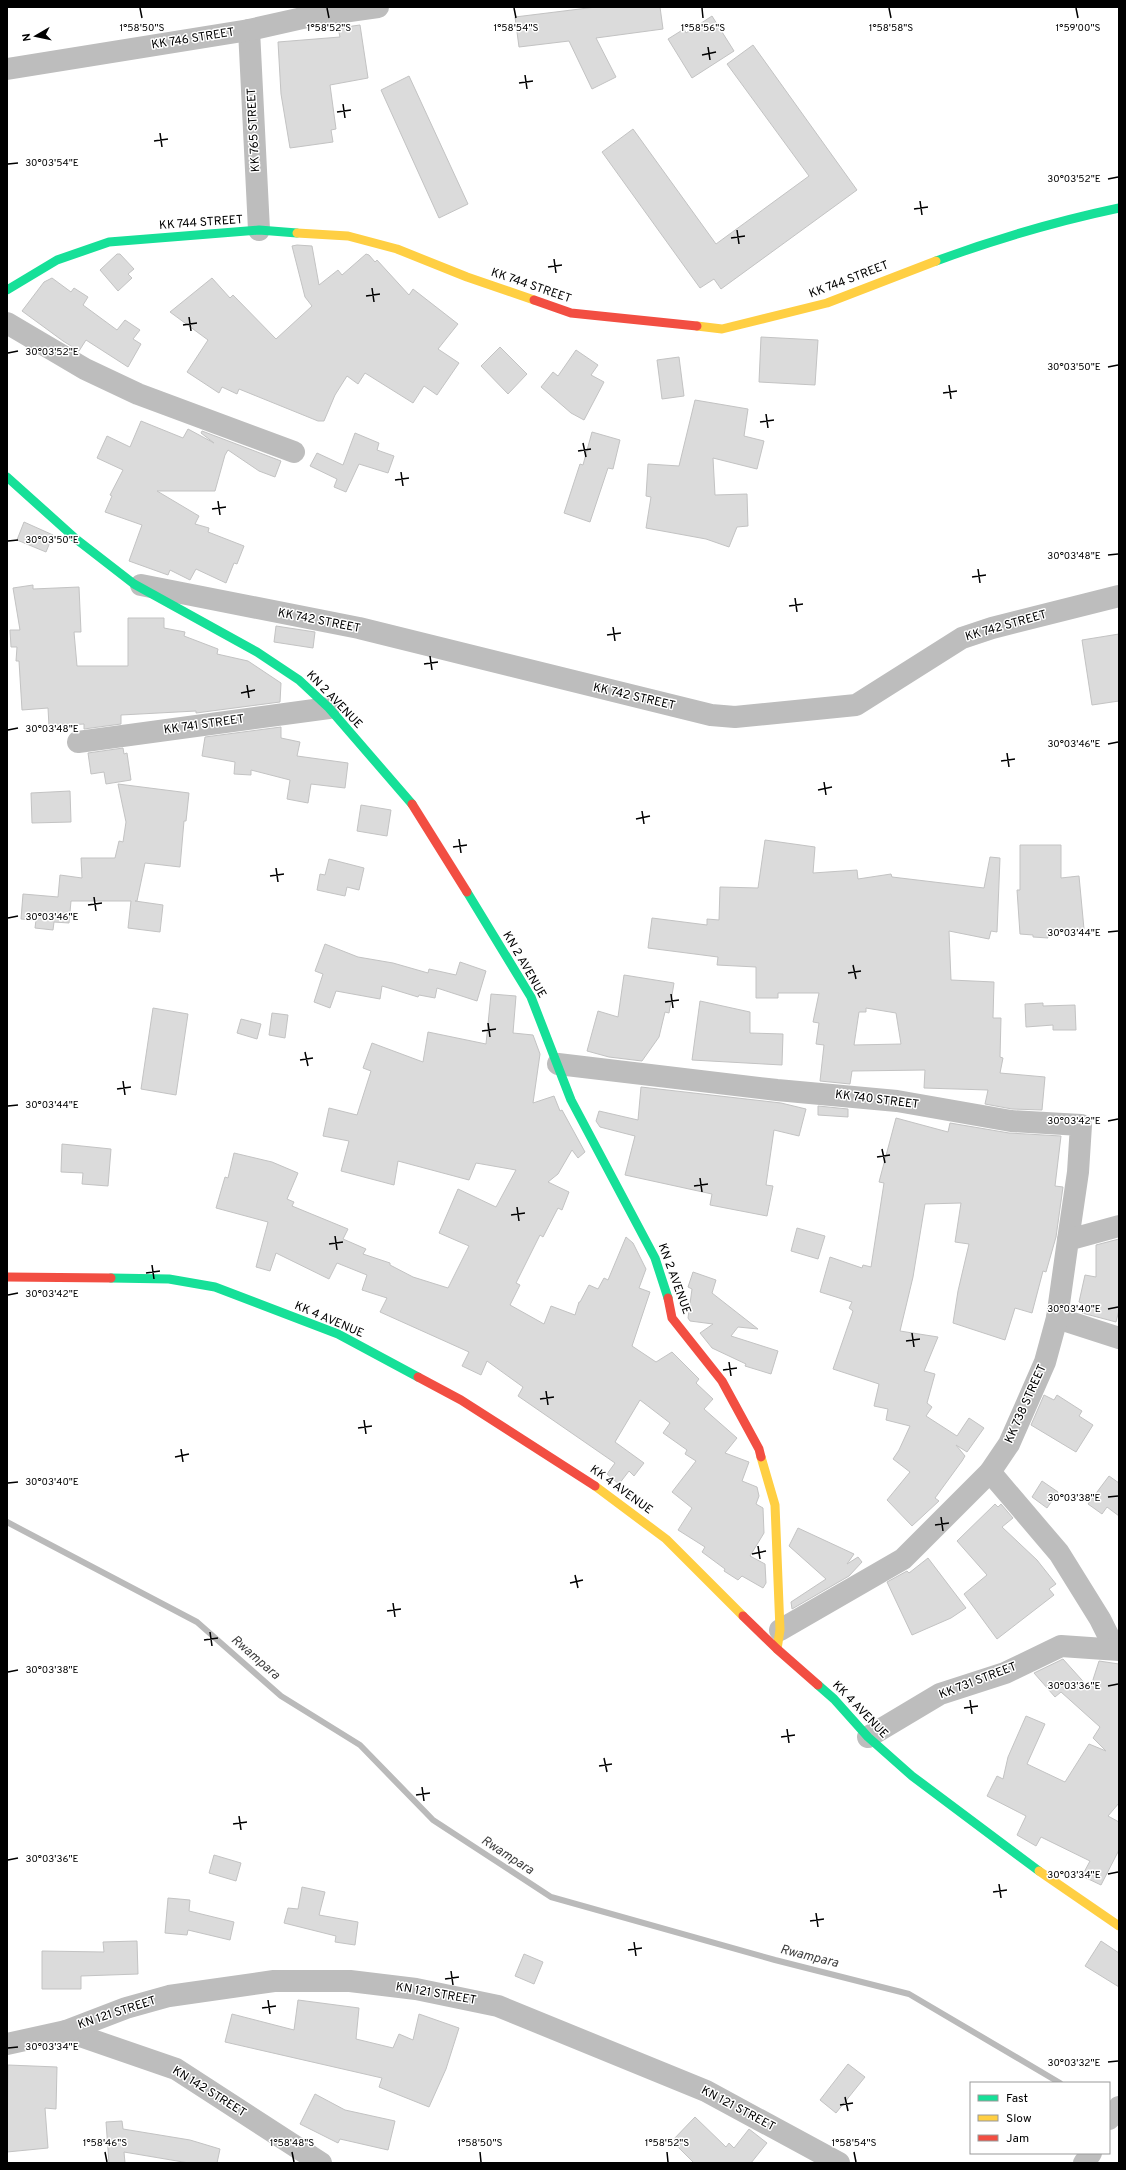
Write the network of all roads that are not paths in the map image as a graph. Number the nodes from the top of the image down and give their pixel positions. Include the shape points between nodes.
1 (378, 7) edge
2 (306, 12) edge
3 (248, 30) junction
4 (7, 70) edge
5 (1119, 208) edge
6 (259, 230) junction
7 (7, 290) edge
8 (7, 323) edge
9 (294, 452) dead end
10 (7, 477) edge
11 (134, 584) junction
12 (1119, 596) edge
13 (329, 708) junction
14 (78, 742) dead end
15 (558, 1064) junction
16 (1119, 1226) edge
17 (1068, 1240) junction
18 (7, 1277) edge
19 (1057, 1318) junction
20 (1119, 1338) edge
21 (990, 1472) junction
22 (778, 1640) junction
23 (1117, 1649) edge
24 (868, 1737) junction
25 (1119, 1926) edge
26 (66, 2031) junction
27 (7, 2044) edge
28 (1119, 2107) edge
29 (1110, 2118) edge
30 (1090, 2154) edge
31 (321, 2163) edge
32 (839, 2163) edge
33 (1084, 2163) edge

1 - 2 street, KK 746 STREET
2 - 3 street, KK 746 STREET
3 - 4 street, KK 746 STREET
3 - 6 street, KK 765 STREET
5 - 6 street, KK 744 STREET via 1067,219 979,245 827,303 722,329 571,313 467,277 397,249 348,236
6 - 7 street, KK 744 STREET via 109,242 58,260
8 - 9 street via 85,369 138,394
10 - 11 street, KN 2 AVENUE via 76,539
11 - 12 street, KK 742 STREET via 359,628 711,715 735,717 856,704 962,638
11 - 13 street, KN 2 AVENUE via 257,652 299,680
13 - 14 street, KK 741 STREET
13 - 15 street, KN 2 AVENUE via 416,810 531,997
15 - 17 street, KK 740 STREET via 777,1090 897,1101 1012,1122 1080,1125 1078,1172
15 - 22 street, KN 2 AVENUE via 571,1100 655,1258 667,1290 672,1318 722,1381 759,1449 775,1505
16 - 17 street
17 - 19 street, KK 738 STREET
18 - 22 street, KK 4 AVENUE via 169,1279 215,1287 338,1334 461,1400 585,1478 666,1539
19 - 20 street
19 - 21 street, KK 738 STREET via 1045,1362 1009,1444
21 - 22 street, KK 738 STREET via 904,1559
21 - 23 street via 1059,1553
22 - 24 street, KK 4 AVENUE
23 - 24 street, KK 731 STREET via 1061,1646 1005,1673 940,1694
24 - 25 street, KK 4 AVENUE via 912,1776 1019,1858
26 - 27 street, KN 121 STREET
26 - 31 street, KN 142 STREET via 176,2069
26 - 32 street, KN 121 STREET via 126,2008 169,1996 274,1981 350,1981 416,1989 498,2006 706,2091
28 - 29 street
30 - 33 street

